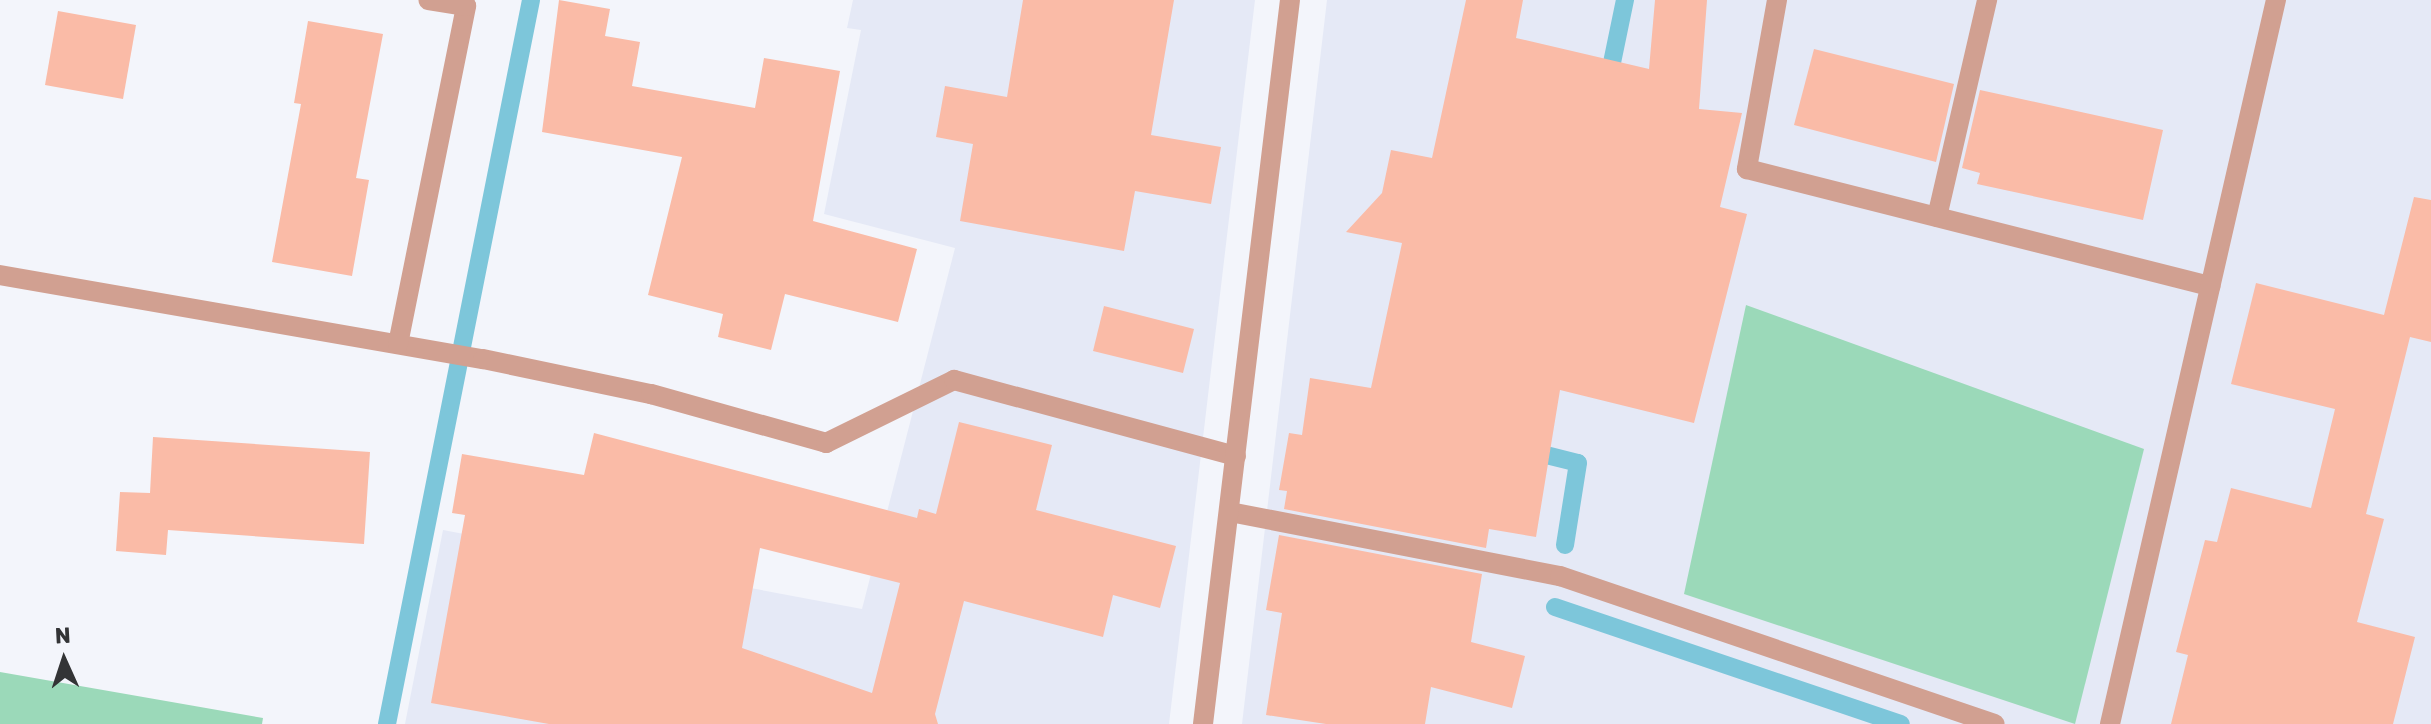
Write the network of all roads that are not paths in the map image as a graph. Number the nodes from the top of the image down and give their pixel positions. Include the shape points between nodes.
1 (428, 0) edge
2 (1290, 0) edge
3 (1777, 0) edge
4 (1987, 0) edge
5 (2276, 0) edge
6 (1937, 217) junction
7 (0, 275) edge
8 (2210, 286) junction
9 (398, 344) junction
10 (1236, 456) junction
11 (1230, 512) junction
12 (1203, 724) edge
13 (1994, 724) edge
14 (2110, 724) edge

1 - 9 street via 466,6
2 - 10 street
3 - 6 street via 1747,169
4 - 6 street
5 - 8 street
6 - 8 street
7 - 9 street
8 - 14 street
9 - 10 street via 651,394 826,443 954,380
10 - 11 street
11 - 12 street
11 - 13 street via 1560,576

